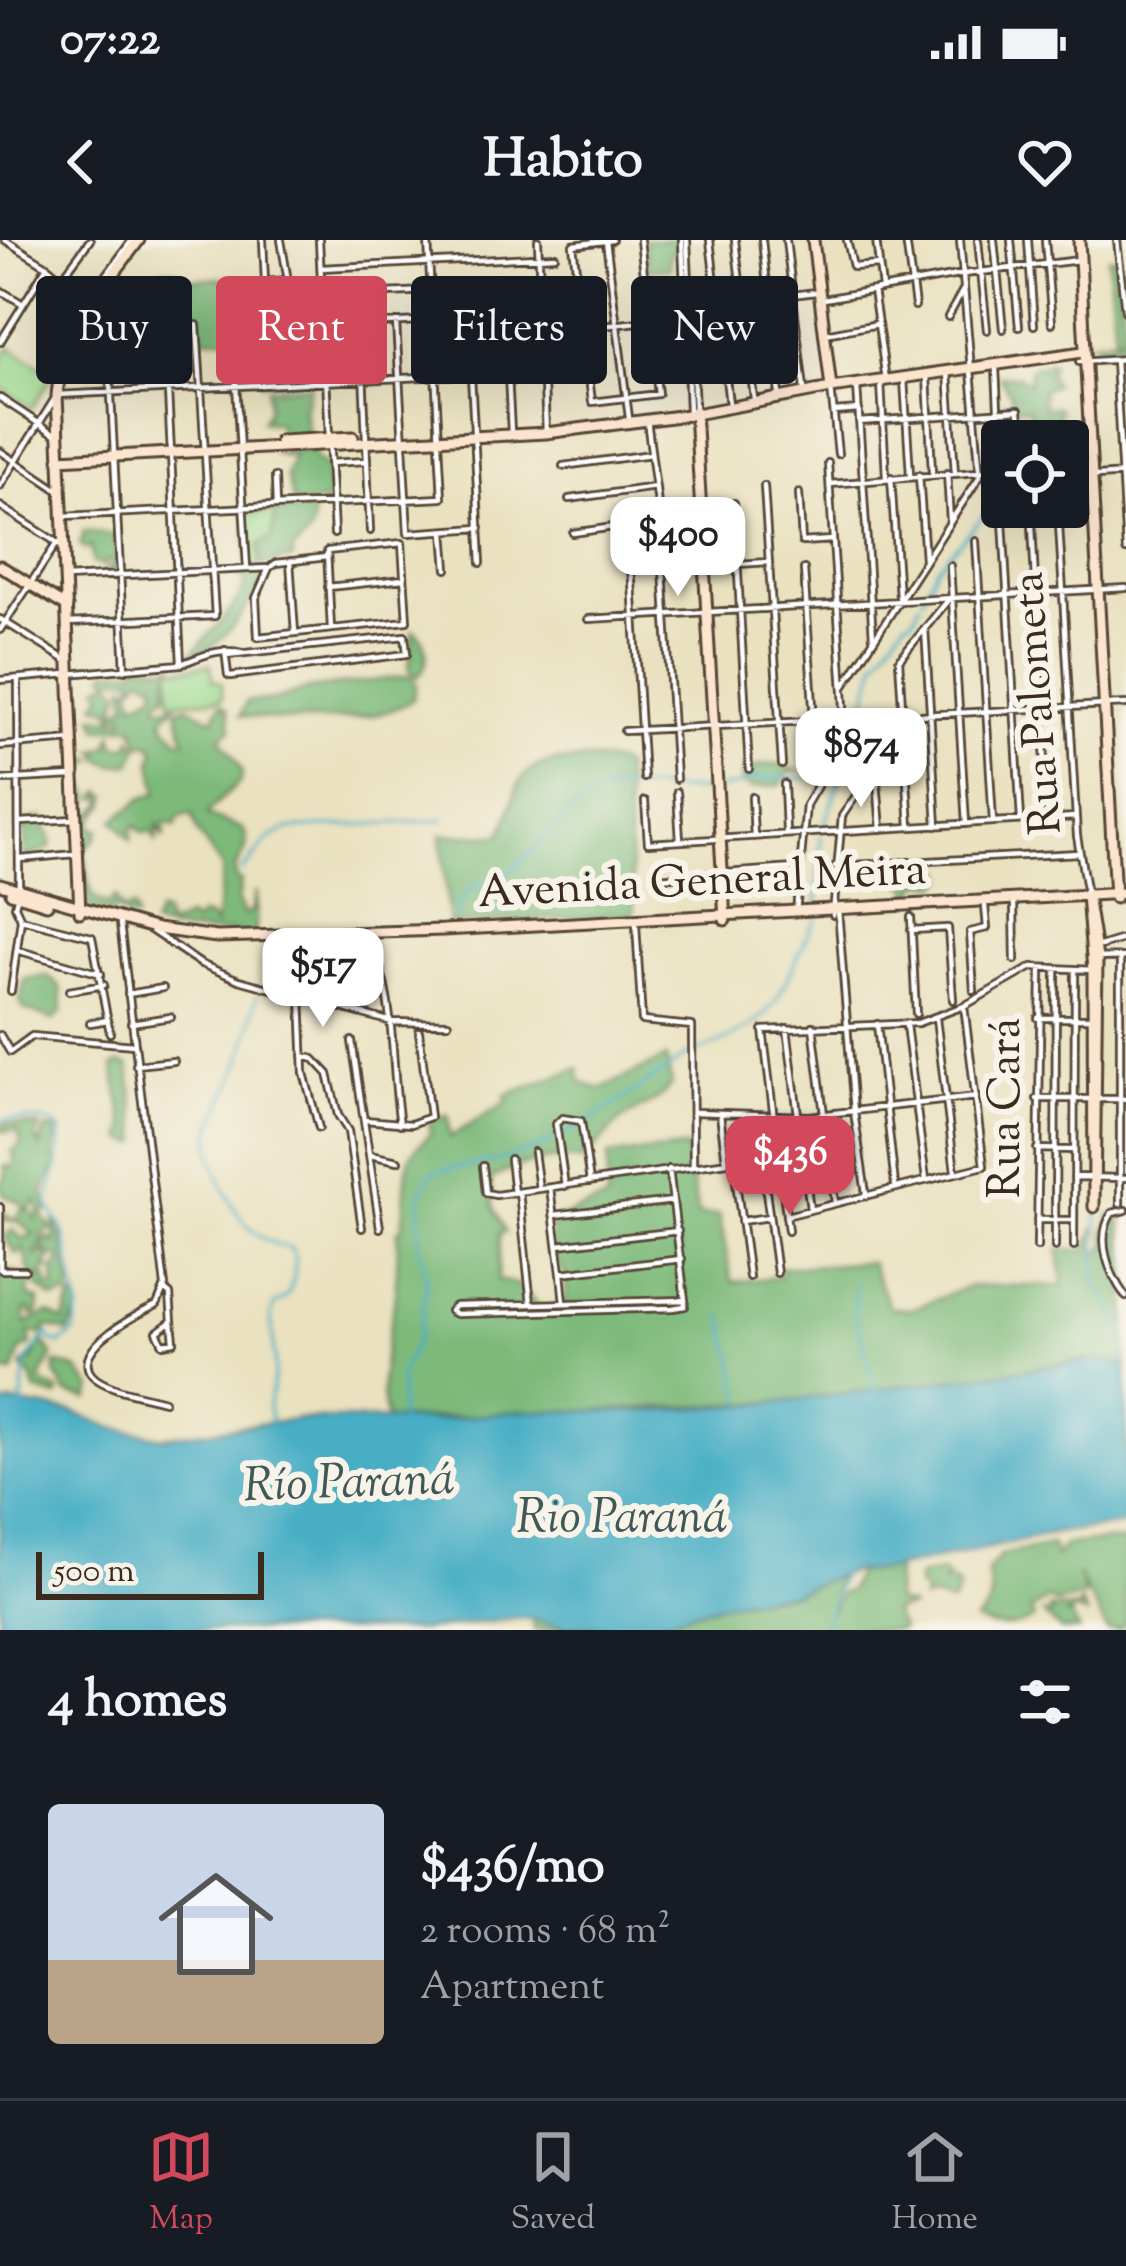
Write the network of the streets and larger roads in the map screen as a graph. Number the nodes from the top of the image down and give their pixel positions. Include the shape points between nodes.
1 (5, 240) edge
2 (90, 240) edge
3 (135, 240) edge
4 (262, 240) edge
5 (280, 240) edge
6 (319, 240) edge
7 (428, 240) edge
8 (538, 240) edge
9 (609, 240) edge
10 (640, 240) edge
11 (684, 240) edge
12 (710, 240) edge
13 (735, 240) edge
14 (762, 240) edge
15 (785, 240) edge
16 (813, 240) edge
17 (848, 240) edge
18 (876, 240) edge
19 (906, 240) edge
20 (960, 240) edge
21 (978, 240) edge
22 (994, 240) edge
23 (1011, 240) edge
24 (1028, 240) edge
25 (1045, 240) edge
26 (1077, 240) edge
27 (1117, 240) edge
28 (555, 256) dead end
29 (538, 257) junction
30 (1077, 260) junction
31 (430, 263) junction
32 (1047, 264) junction
33 (879, 265) junction
34 (47, 266) junction
35 (1030, 266) junction
36 (320, 268) junction
37 (1013, 268) junction
38 (997, 269) junction
39 (981, 272) junction
40 (964, 274) junction
41 (59, 276) edge
42 (111, 276) edge
43 (265, 276) edge
44 (286, 276) edge
45 (320, 276) edge
46 (430, 276) edge
47 (539, 276) edge
48 (577, 276) edge
49 (644, 276) edge
50 (686, 276) edge
51 (714, 276) edge
52 (740, 276) edge
53 (766, 276) edge
54 (790, 276) edge
55 (912, 283) junction
56 (965, 286) junction
57 (882, 288) junction
58 (0, 290) edge
59 (873, 290) junction
60 (798, 295) edge
61 (820, 296) junction
62 (23, 304) junction
63 (915, 306) dead end
64 (1125, 311) edge
65 (948, 317) dead end
66 (396, 322) junction
67 (411, 322) edge
68 (387, 323) edge
69 (631, 323) edge
70 (1052, 323) dead end
71 (878, 324) junction
72 (197, 325) dead end
73 (616, 325) junction
74 (1034, 325) dead end
75 (607, 326) edge
76 (1019, 327) dead end
77 (1003, 329) dead end
78 (987, 331) dead end
79 (825, 334) junction
80 (798, 338) edge
81 (0, 342) edge
82 (1081, 354) junction
83 (1126, 359) edge
84 (1115, 360) junction
85 (995, 363) junction
86 (972, 366) junction
87 (948, 369) junction
88 (926, 372) junction
89 (903, 375) junction
90 (411, 377) edge
91 (399, 378) junction
92 (883, 378) junction
93 (387, 379) edge
94 (857, 382) junction
95 (59, 384) edge
96 (111, 384) edge
97 (168, 384) edge
98 (280, 384) edge
99 (325, 384) edge
100 (362, 384) edge
101 (435, 384) edge
102 (472, 384) edge
103 (509, 384) edge
104 (544, 384) edge
105 (590, 384) edge
106 (657, 384) edge
107 (691, 384) edge
108 (727, 384) edge
109 (752, 384) edge
110 (778, 384) edge
111 (236, 386) junction
112 (830, 386) junction
113 (202, 388) junction
114 (804, 389) junction
115 (168, 390) junction
116 (111, 393) junction
117 (779, 394) junction
118 (57, 395) junction
119 (0, 398) edge
120 (626, 398) junction
121 (754, 399) junction
122 (729, 404) junction
123 (859, 410) junction
124 (692, 412) junction
125 (832, 412) junction
126 (998, 412) junction
127 (974, 413) junction
128 (952, 415) junction
129 (929, 417) junction
130 (629, 418) junction
131 (647, 418) junction
132 (906, 418) junction
133 (883, 420) junction
134 (998, 420) edge
135 (1020, 420) edge
136 (1085, 420) edge
137 (860, 422) junction
138 (40, 423) junction
139 (546, 430) junction
140 (511, 433) junction
141 (474, 435) junction
142 (58, 436) junction
143 (437, 436) junction
144 (401, 438) junction
145 (365, 440) junction
146 (329, 442) junction
147 (240, 447) junction
148 (205, 448) junction
149 (170, 451) junction
150 (0, 452) edge
151 (114, 453) junction
152 (651, 454) junction
153 (838, 454) dead end
154 (59, 456) junction
155 (15, 461) junction
156 (366, 461) junction
157 (828, 463) dead end
158 (330, 464) junction
159 (563, 466) dead end
160 (980, 471) junction
161 (951, 473) junction
162 (933, 474) junction
163 (1124, 474) edge
164 (919, 475) junction
165 (910, 476) junction
166 (1089, 476) joint
167 (275, 477) dead end
168 (888, 477) junction
169 (863, 478) junction
170 (830, 484) junction
171 (0, 486) edge
172 (764, 486) dead end
173 (656, 487) junction
174 (61, 492) junction
175 (799, 493) dead end
176 (569, 499) dead end
177 (406, 500) junction
178 (368, 502) junction
179 (734, 503) dead end
180 (332, 504) junction
181 (0, 506) edge
182 (276, 506) junction
183 (243, 508) junction
184 (209, 510) junction
185 (173, 512) junction
186 (118, 514) junction
187 (62, 516) junction
188 (660, 520) junction
189 (950, 525) junction
190 (480, 528) junction
191 (1004, 528) edge
192 (1032, 528) edge
193 (1060, 528) edge
194 (370, 531) dead end
195 (444, 532) junction
196 (573, 533) dead end
197 (334, 534) dead end
198 (833, 540) junction
199 (976, 541) dead end
200 (60, 545) junction
201 (630, 549) dead end
202 (1126, 550) edge
203 (327, 557) junction
204 (290, 561) junction
205 (770, 561) junction
206 (925, 562) junction
207 (0, 563) edge
208 (482, 563) dead end
209 (737, 564) junction
210 (950, 566) dead end
211 (247, 568) junction
212 (269, 568) junction
213 (447, 569) dead end
214 (804, 569) dead end
215 (212, 570) junction
216 (176, 571) junction
217 (122, 574) junction
218 (65, 578) junction
219 (404, 579) junction
220 (31, 582) junction
221 (328, 587) junction
222 (1126, 588) edge
223 (1095, 589) junction
224 (1064, 591) junction
225 (1036, 592) junction
226 (1008, 594) junction
227 (980, 596) junction
228 (950, 598) junction
229 (899, 600) junction
230 (871, 602) junction
231 (67, 604) junction
232 (838, 604) junction
233 (806, 606) junction
234 (773, 608) junction
235 (741, 610) junction
236 (704, 612) junction
237 (667, 615) junction
238 (634, 616) junction
239 (179, 619) junction
240 (588, 619) dead end
241 (124, 620) junction
242 (3, 621) edge
243 (68, 623) junction
244 (925, 627) junction
245 (331, 629) junction
246 (0, 630) edge
247 (295, 633) junction
248 (873, 640) junction
249 (312, 647) junction
250 (225, 652) junction
251 (181, 664) junction
252 (314, 665) junction
253 (69, 668) junction
254 (125, 670) junction
255 (2, 678) edge
256 (18, 678) junction
257 (844, 686) junction
258 (1102, 704) junction
259 (1126, 704) edge
260 (1071, 705) junction
261 (1042, 706) junction
262 (1015, 708) junction
263 (987, 710) junction
264 (959, 711) junction
265 (931, 714) junction
266 (900, 716) junction
267 (845, 720) junction
268 (812, 721) junction
269 (779, 723) junction
270 (747, 725) junction
271 (710, 726) junction
272 (674, 728) junction
273 (642, 730) junction
274 (624, 731) dead end
275 (73, 740) junction
276 (20, 744) junction
277 (0, 746) edge
278 (782, 765) dead end
279 (876, 766) junction
280 (749, 770) dead end
281 (75, 776) junction
282 (644, 778) dead end
283 (20, 779) junction
284 (676, 779) dead end
285 (0, 780) edge
286 (818, 781) junction
287 (784, 784) dead end
288 (677, 792) dead end
289 (752, 797) dead end
290 (645, 801) dead end
291 (1076, 817) junction
292 (1048, 818) junction
293 (77, 819) junction
294 (1021, 820) junction
295 (21, 822) junction
296 (993, 822) junction
297 (966, 824) junction
298 (938, 826) junction
299 (910, 827) junction
300 (881, 829) junction
301 (838, 831) junction
302 (801, 834) junction
303 (786, 835) junction
304 (754, 837) junction
305 (717, 839) junction
306 (680, 841) junction
307 (1079, 853) junction
308 (79, 854) junction
309 (21, 859) junction
310 (836, 866) junction
311 (798, 868) junction
312 (719, 874) junction
313 (657, 878) dead end
314 (0, 887) edge
315 (19, 892) junction
316 (1120, 896) edge
317 (1088, 898) junction
318 (1014, 904) junction
319 (986, 906) junction
320 (80, 910) junction
321 (796, 912) junction
322 (835, 912) junction
323 (911, 914) junction
324 (722, 918) junction
325 (21, 919) junction
326 (120, 921) junction
327 (636, 922) junction
328 (152, 931) junction
329 (911, 931) junction
330 (369, 936) junction
331 (299, 938) junction
332 (1126, 938) edge
333 (335, 940) junction
334 (17, 951) junction
335 (1094, 956) junction
336 (1123, 957) edge
337 (1016, 960) dead end
338 (1042, 970) junction
339 (1056, 971) junction
340 (1075, 971) junction
341 (382, 972) junction
342 (101, 974) junction
343 (337, 976) junction
344 (303, 977) junction
345 (104, 985) junction
346 (163, 988) dead end
347 (11, 991) dead end
348 (69, 991) dead end
349 (974, 991) dead end
350 (128, 994) junction
351 (304, 998) junction
352 (952, 1000) dead end
353 (964, 1006) junction
354 (340, 1008) junction
355 (916, 1014) dead end
356 (171, 1017) dead end
357 (936, 1018) junction
358 (1038, 1018) junction
359 (1055, 1018) junction
360 (1074, 1018) junction
361 (1095, 1018) junction
362 (108, 1020) junction
363 (392, 1022) junction
364 (90, 1023) dead end
365 (131, 1023) junction
366 (448, 1023) dead end
367 (905, 1023) junction
368 (846, 1024) junction
369 (877, 1024) junction
370 (813, 1026) junction
371 (787, 1028) junction
372 (419, 1031) dead end
373 (110, 1033) dead end
374 (0, 1035) edge
375 (352, 1041) dead end
376 (134, 1045) junction
377 (303, 1056) junction
378 (174, 1060) dead end
379 (136, 1065) junction
380 (976, 1096) junction
381 (1037, 1099) junction
382 (1056, 1099) junction
383 (1075, 1099) junction
384 (1095, 1099) junction
385 (1123, 1099) edge
386 (946, 1100) junction
387 (916, 1104) junction
388 (886, 1107) junction
389 (692, 1112) junction
390 (854, 1112) junction
391 (721, 1114) junction
392 (824, 1115) junction
393 (746, 1116) junction
394 (773, 1116) junction
395 (797, 1117) junction
396 (365, 1120) junction
397 (400, 1124) junction
398 (319, 1128) dead end
399 (1037, 1149) junction
400 (1056, 1149) junction
401 (1074, 1150) junction
402 (535, 1152) dead end
403 (370, 1155) junction
404 (777, 1155) junction
405 (752, 1158) junction
406 (510, 1159) dead end
407 (398, 1161) dead end
408 (729, 1161) junction
409 (693, 1165) junction
410 (483, 1166) dead end
411 (669, 1169) junction
412 (763, 1169) dead end
413 (955, 1172) junction
414 (1073, 1177) junction
415 (1095, 1177) junction
416 (1123, 1178) edge
417 (926, 1180) junction
418 (590, 1182) junction
419 (565, 1186) junction
420 (896, 1187) junction
421 (550, 1188) junction
422 (539, 1190) junction
423 (517, 1193) junction
424 (866, 1194) junction
425 (674, 1202) junction
426 (835, 1203) junction
427 (0, 1207) edge
428 (1123, 1207) edge
429 (810, 1210) junction
430 (554, 1215) junction
431 (785, 1216) junction
432 (770, 1217) junction
433 (1037, 1220) junction
434 (1055, 1220) junction
435 (1073, 1220) junction
436 (741, 1221) junction
437 (362, 1228) dead end
438 (380, 1228) dead end
439 (678, 1231) junction
440 (788, 1232) dead end
441 (557, 1245) junction
442 (1073, 1246) dead end
443 (1037, 1247) dead end
444 (1055, 1247) dead end
445 (682, 1259) junction
446 (0, 1269) edge
447 (25, 1270) dead end
448 (561, 1273) junction
449 (777, 1273) dead end
450 (749, 1276) dead end
451 (165, 1290) junction
452 (1126, 1297) edge
453 (159, 1301) junction
454 (170, 1304) junction
455 (564, 1306) junction
456 (532, 1307) junction
457 (172, 1321) dead end
458 (164, 1401) dead end

1 - 34 street
2 - 3 street via 67,271 94,291
3 - 42 street
4 - 43 street
5 - 44 street
6 - 36 street
7 - 31 street
8 - 29 street
9 - 48 street via 573,245
9 - 73 street
10 - 49 street
11 - 50 street
12 - 51 street
13 - 52 street
14 - 53 street
15 - 54 street
16 - 61 street
17 - 33 street via 853,267
18 - 33 street
19 - 55 street
20 - 40 street
21 - 39 street
22 - 38 street
23 - 37 street
24 - 35 street
25 - 32 street
26 - 30 street
27 - 64 street
28 - 29 street
29 - 31 street
29 - 47 street
30 - 32 street
30 - 82 street
31 - 36 street
31 - 46 street
32 - 35 street
32 - 70 street
33 - 57 street
34 - 41 street
34 - 62 street
35 - 37 street
35 - 74 street
36 - 45 street
37 - 38 street
37 - 76 street
38 - 39 street
38 - 77 street
39 - 40 street
39 - 78 street
40 - 55 street
40 - 56 street
55 - 57 street
55 - 63 street
56 - 65 street
56 - 86 street
57 - 59 street
58 - 62 street
59 - 61 street
59 - 71 street
60 - 61 street
61 - 79 street
62 - 81 street
66 - 67 street
66 - 68 street
66 - 91 street
69 - 73 street
71 - 79 street
71 - 92 street
72 - 113 street
73 - 75 street
73 - 120 street
79 - 112 street
80 - 114 street
82 - 84 street
82 - 85 street
82 - 136 street
83 - 84 street
84 - 163 street
85 - 86 street
85 - 126 street
86 - 87 street
86 - 127 street
87 - 88 street
87 - 128 street
88 - 89 street
88 - 129 street
89 - 92 street
89 - 132 street
90 - 91 street
91 - 93 street
91 - 144 street
92 - 94 street
92 - 133 street
94 - 112 street
94 - 123 street
95 - 118 street
96 - 116 street
97 - 115 street
98 - 111 street
99 - 146 street
100 - 145 street
101 - 143 street
102 - 141 street
103 - 140 street
104 - 139 street
105 - 120 street via 592,402
106 - 120 street via 658,394
107 - 124 street
108 - 122 street
109 - 121 street
110 - 117 street
111 - 113 street
111 - 147 street
112 - 114 street
112 - 124 street
112 - 125 street
113 - 115 street
113 - 148 street
114 - 117 street
115 - 116 street
115 - 149 street
116 - 118 street
116 - 151 street
117 - 121 street
118 - 138 street
118 - 142 street
119 - 138 street
120 - 130 street
121 - 122 street
122 - 124 street
123 - 125 street
123 - 137 street
124 - 131 street
124 - 236 street
125 - 153 street
126 - 127 street
126 - 134 street
126 - 135 street via 1019,410
127 - 128 street
127 - 160 street
128 - 129 street
128 - 161 street
129 - 132 street
129 - 162 street
130 - 131 street
130 - 139 street
131 - 139 street
131 - 152 street
132 - 133 street
132 - 165 street
133 - 137 street
133 - 168 street
137 - 169 street
138 - 142 street
138 - 155 street
139 - 140 street
140 - 141 street
141 - 143 street
141 - 190 street
142 - 154 street
143 - 144 street
143 - 177 street via 442,498
144 - 145 street
144 - 177 street
145 - 146 street
145 - 156 street
146 - 147 street
146 - 158 street
147 - 148 street
147 - 183 street
148 - 149 street
148 - 184 street
149 - 151 street
149 - 185 street
150 - 155 street
151 - 154 street
151 - 186 street
152 - 159 street
152 - 173 street
154 - 174 street
155 - 171 street
155 - 174 street
156 - 158 street
156 - 178 street
157 - 170 street
158 - 180 street
160 - 161 street
160 - 189 street
161 - 162 street
161 - 189 street
162 - 164 street
163 - 166 street
163 - 202 street
164 - 165 street
164 - 206 street
165 - 168 street
166 - 223 street
167 - 182 street
168 - 169 street
168 - 229 street
169 - 170 street
169 - 230 street
170 - 198 street
172 - 205 street
173 - 176 street
173 - 188 street
174 - 187 street
175 - 198 street via 802,542
177 - 178 street
177 - 195 street via 408,535
178 - 180 street
178 - 194 street
179 - 209 street
180 - 182 street
180 - 197 street
181 - 200 street
182 - 183 street
183 - 184 street
183 - 211 street
184 - 185 street
184 - 215 street
185 - 186 street
185 - 216 street
186 - 187 street
186 - 217 street
187 - 200 street
188 - 196 street
188 - 237 street
189 - 206 street
190 - 195 street
190 - 208 street
191 - 226 street
192 - 225 street
193 - 224 street, Rua Palometa
195 - 213 street
198 - 232 street
199 - 227 street
200 - 218 street
200 - 220 street
201 - 238 street
203 - 204 street
203 - 219 street via 402,543
203 - 221 street
204 - 212 street
204 - 247 street
205 - 209 street
205 - 234 street
206 - 229 street
207 - 220 street
209 - 235 street
210 - 228 street
211 - 212 street
211 - 215 street
212 - 247 street via 256,598 258,637
214 - 233 street
215 - 216 street
215 - 239 street via 214,616
216 - 217 street
216 - 239 street
217 - 218 street
217 - 241 street
218 - 231 street
219 - 221 street
219 - 245 street via 406,621
220 - 231 street
220 - 242 street
221 - 245 street
222 - 223 street
223 - 224 street
223 - 258 street
224 - 225 street
224 - 260 street, Rua Palometa
225 - 226 street
225 - 261 street
226 - 227 street
226 - 262 street
227 - 228 street
227 - 263 street
228 - 229 street
228 - 244 street
228 - 264 street
229 - 230 street
229 - 248 street
230 - 232 street
230 - 248 street
231 - 243 street
232 - 233 street
232 - 257 street
233 - 234 street
233 - 268 street
234 - 235 street
234 - 269 street
235 - 236 street
235 - 270 street
236 - 237 street
236 - 271 street
237 - 238 street
237 - 272 street
238 - 240 street
238 - 273 street
239 - 241 street
239 - 251 street
241 - 243 street
241 - 254 street
242 - 246 street
242 - 253 street
243 - 253 street
244 - 265 street
244 - 266 street via 899,660
245 - 247 street
248 - 257 street
249 - 250 street
249 - 252 street
249 - 252 street via 405,635 407,654
250 - 251 street
250 - 252 street via 230,676
251 - 254 street
253 - 254 street
253 - 256 street
253 - 275 street
255 - 256 street
256 - 276 street
257 - 267 street
258 - 259 street
258 - 260 street
258 - 316 street
260 - 261 street
260 - 291 street, Rua Palometa
261 - 262 street
261 - 292 street
262 - 263 street
262 - 294 street
263 - 264 street
263 - 296 street
264 - 265 street
264 - 297 street
265 - 266 street
265 - 298 street
266 - 267 street
266 - 279 street
266 - 299 street
267 - 268 street
267 - 286 street via 843,748
268 - 269 street
268 - 286 street
269 - 270 street
269 - 278 street
270 - 271 street
270 - 280 street
271 - 272 street
271 - 305 street
272 - 273 street
272 - 284 street
273 - 274 street
273 - 282 street
275 - 276 street
275 - 281 street
276 - 277 street
276 - 283 street
279 - 300 street
279 - 301 street
281 - 283 street
281 - 293 street
283 - 285 street
283 - 295 street
286 - 302 street
287 - 303 street
288 - 306 street
289 - 304 street
290 - 306 street via 648,843
291 - 292 street
291 - 307 street, Rua Palometa
292 - 294 street
293 - 295 street
293 - 308 street
294 - 296 street
295 - 309 street
296 - 297 street
297 - 298 street
298 - 299 street
299 - 300 street
300 - 301 street
301 - 302 street
301 - 310 street
302 - 303 street
302 - 311 street
303 - 304 street
304 - 305 street
305 - 306 street
305 - 312 street
307 - 310 street
307 - 317 street, Rua Palometa
308 - 309 street
308 - 320 street
309 - 315 street
310 - 322 street
311 - 312 street
311 - 321 street
312 - 313 street
312 - 324 street
314 - 315 street, Avenida General Meira
315 - 320 street, Avenida General Meira
315 - 325 street
316 - 317 street, Avenida General Meira
317 - 318 street, Avenida General Meira
317 - 322 street, Avenida General Meira
317 - 335 street
318 - 319 street, Avenida General Meira
318 - 337 street
319 - 323 street, Avenida General Meira
319 - 349 street via 987,928 970,932
320 - 326 street, Avenida General Meira
321 - 322 street, Avenida General Meira
321 - 324 street, Avenida General Meira
322 - 323 street, Avenida General Meira
322 - 324 street, Avenida General Meira
322 - 368 street
323 - 329 street
324 - 327 street, Avenida General Meira
325 - 334 street
325 - 342 street via 92,938
326 - 328 street, Avenida General Meira
326 - 331 street, Avenida General Meira via 185,935
326 - 350 street
327 - 330 street, Avenida General Meira
327 - 389 street via 642,1021 692,1026
328 - 331 street, Avenida General Meira via 207,942
328 - 351 street via 221,974
329 - 352 street via 948,928
329 - 355 street
330 - 331 street, Avenida General Meira
330 - 333 street, Avenida General Meira
330 - 341 street
331 - 333 street, Avenida General Meira
331 - 344 street
332 - 335 street
333 - 343 street
334 - 342 street
334 - 347 street
335 - 336 street
335 - 340 street
335 - 361 street
336 - 385 street
338 - 339 street
338 - 353 street via 1027,969
338 - 358 street, Rua Cará
339 - 340 street
339 - 359 street
340 - 360 street
341 - 343 street
341 - 363 street
342 - 345 street
343 - 344 street
343 - 354 street
344 - 351 street
345 - 348 street
345 - 362 street
346 - 350 street
350 - 365 street
351 - 354 street
351 - 377 street
353 - 357 street
353 - 380 street
354 - 363 street
356 - 365 street
357 - 367 street
357 - 386 street
358 - 359 street
358 - 381 street, Rua Cará
359 - 360 street
359 - 382 street
360 - 361 street
360 - 383 street
361 - 384 street
362 - 364 street
362 - 373 street
363 - 366 street
363 - 397 street
365 - 376 street
367 - 369 street
367 - 387 street
368 - 369 street
368 - 370 street
368 - 390 street
369 - 388 street
370 - 371 street
370 - 392 street
371 - 394 street via 763,1030
371 - 395 street
372 - 397 street via 430,1117
374 - 376 street via 10,1052 32,1036
375 - 396 street
376 - 379 street
377 - 398 street
377 - 437 street via 328,1074 349,1135
378 - 379 street
379 - 451 street
380 - 386 street
380 - 413 street via 985,1166
381 - 382 street
381 - 399 street, Rua Cará
382 - 383 street
382 - 400 street
383 - 384 street
383 - 401 street
384 - 385 street
384 - 415 street
385 - 416 street
386 - 387 street
386 - 413 street
387 - 388 street
387 - 417 street
388 - 390 street
388 - 420 street
389 - 391 street
389 - 409 street
390 - 392 street
390 - 424 street
391 - 393 street
391 - 408 street
392 - 395 street
392 - 426 street
393 - 394 street
393 - 405 street
394 - 395 street
394 - 404 street
395 - 429 street
396 - 397 street
396 - 403 street
399 - 400 street
399 - 433 street, Rua Cará
400 - 401 street
400 - 434 street
401 - 414 street
402 - 422 street
403 - 407 street
403 - 438 street
404 - 405 street
404 - 431 street
405 - 408 street
406 - 423 street
408 - 409 street
408 - 436 street
409 - 411 street
410 - 423 street via 487,1193
411 - 418 street
411 - 425 street
412 - 432 street
413 - 417 street
414 - 415 street
414 - 435 street
415 - 416 street
416 - 428 street
417 - 420 street
418 - 419 street
418 - 419 street via 581,1121 562,1118 556,1124
419 - 421 street
420 - 424 street
421 - 422 street
421 - 430 street
422 - 423 street
423 - 456 street
424 - 426 street
425 - 430 street
425 - 439 street
426 - 429 street
427 - 446 street
428 - 452 street via 1103,1234
429 - 431 street
430 - 441 street
431 - 440 street
432 - 436 street
432 - 449 street
433 - 434 street
433 - 443 street, Rua Cará
434 - 435 street
434 - 444 street
435 - 442 street
436 - 450 street
439 - 441 street
439 - 445 street
441 - 448 street
445 - 448 street
445 - 455 street via 685,1300
446 - 447 street
448 - 455 street
451 - 453 street
451 - 454 street
453 - 454 street
453 - 458 street via 114,1328 88,1364 95,1378
454 - 457 street
455 - 456 street
456 - 456 street via 455,1306 450,1311 456,1314

